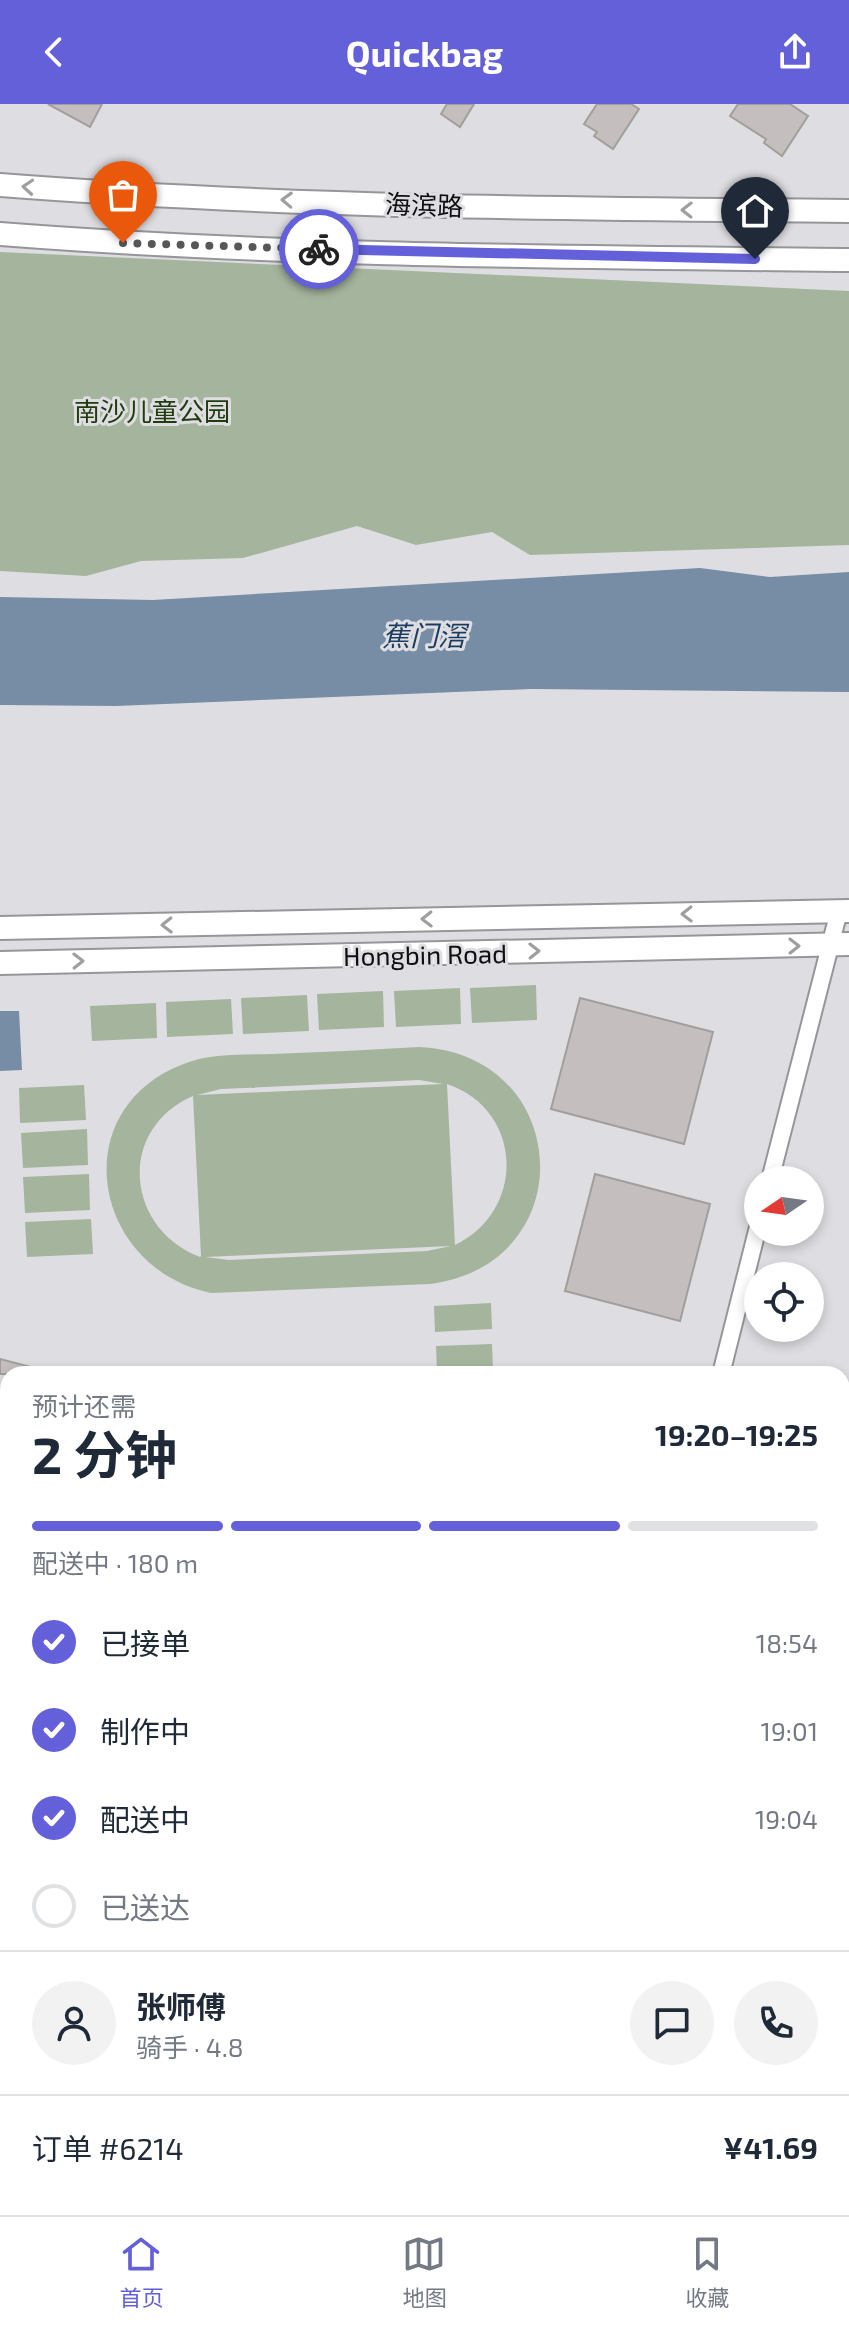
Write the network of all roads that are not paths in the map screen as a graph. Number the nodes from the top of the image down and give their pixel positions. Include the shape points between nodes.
1 (0, 185) edge
2 (849, 211) edge
3 (0, 234) edge
4 (849, 260) edge
5 (844, 911) edge
6 (0, 928) edge
7 (840, 945) edge
8 (0, 963) edge
9 (774, 1166) edge
10 (753, 1246) edge
11 (723, 1366) edge

2 -> 1 street, 海滨路 via 568,209 126,195
3 - 4 street, 海滨路 via 123,243 567,257
5 -> 6 street, Hongbin Road
5 - 7 street
8 -> 7 street, Hongbin Road
7 - 9 street
10 - 11 street

